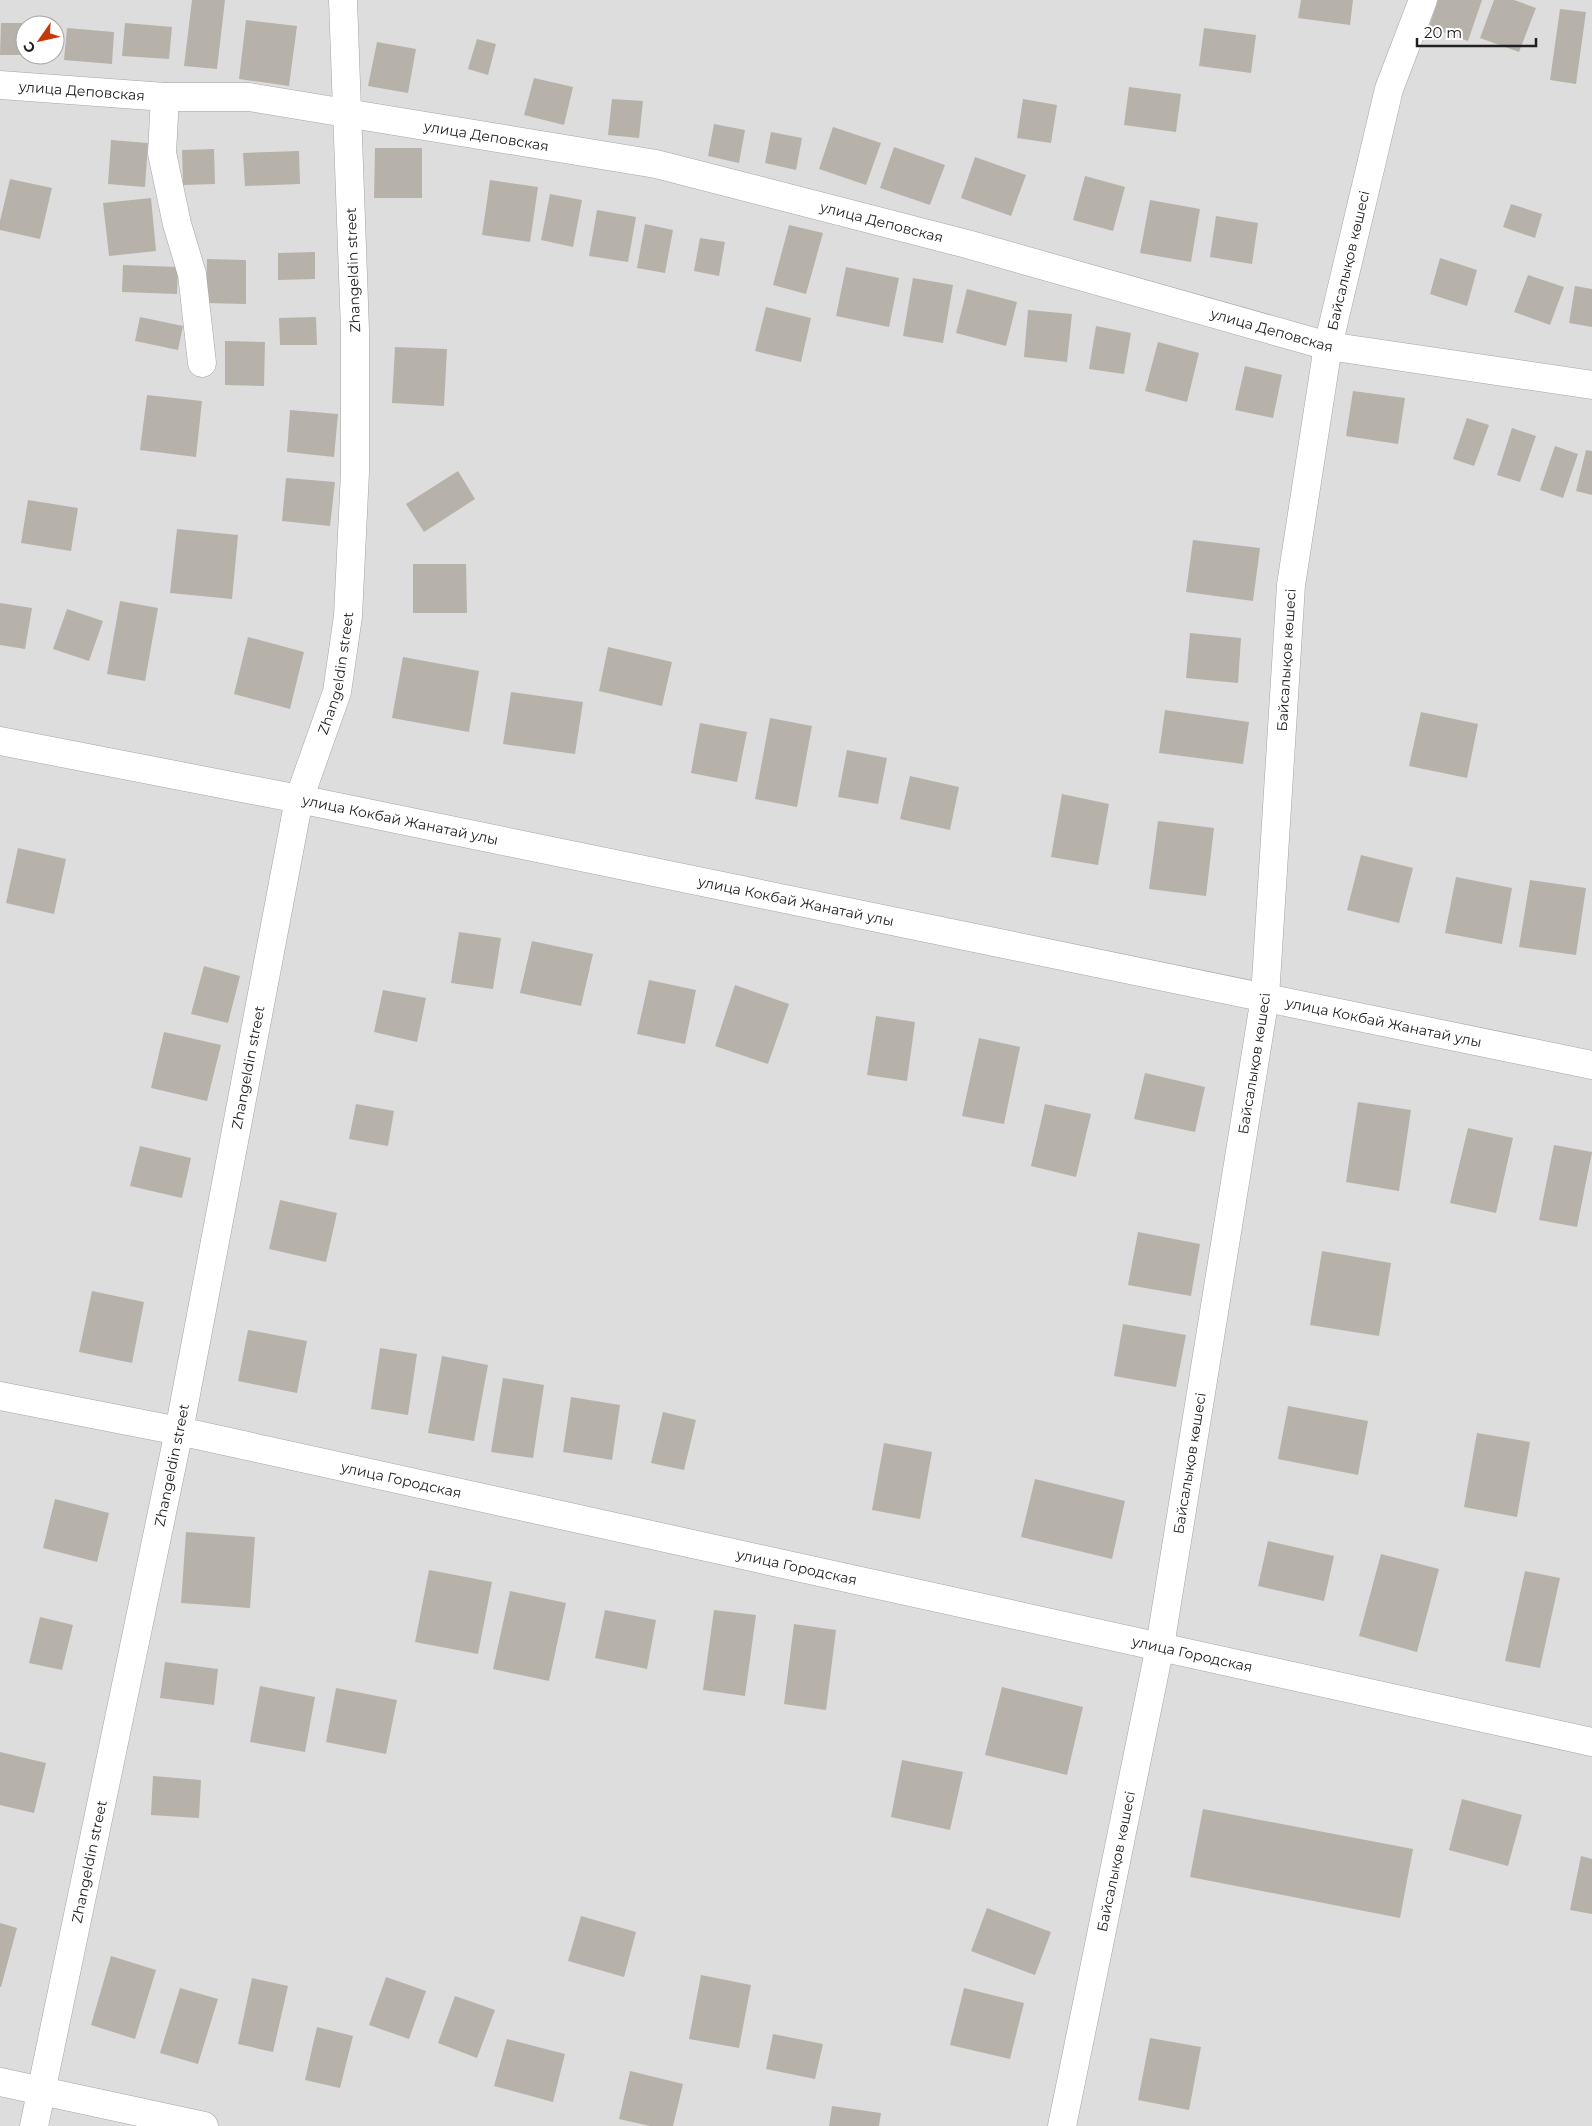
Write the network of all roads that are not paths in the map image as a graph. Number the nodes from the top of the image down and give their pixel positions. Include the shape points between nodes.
1 (342, 0) edge
2 (1423, 0) edge
3 (0, 85) edge
4 (166, 97) junction
5 (347, 112) junction
6 (1328, 346) junction
7 (202, 363) dead end
8 (1592, 385) edge
9 (0, 741) edge
10 (299, 799) junction
11 (1265, 997) junction
12 (1592, 1065) edge
13 (0, 1396) edge
14 (179, 1431) junction
15 (1160, 1646) junction
16 (1592, 1742) edge
17 (0, 2082) edge
18 (42, 2091) junction
19 (34, 2126) edge
20 (204, 2126) edge
21 (1062, 2126) edge

1 - 5 street, Zhangeldin street
2 - 6 street, Байсалықов көшесі via 1389,89
3 - 4 street, улица Деповская
4 - 5 street, улица Деповская via 249,97
4 - 7 street, улица Деповская via 162,153 177,224 192,274
5 - 6 street, улица Деповская via 656,164 967,244
5 - 10 street, Zhangeldin street via 355,330 355,472 348,616 336,692
6 - 8 street, улица Деповская
6 - 11 street, Байсалықов көшесі via 1291,585
9 - 10 street, улица Кокбай Жанатай улы
10 - 11 street, улица Кокбай Жанатай улы
10 - 14 street, Zhangeldin street
11 - 12 street, улица Кокбай Жанатай улы
11 - 15 street, Байсалықов көшесі
13 - 14 street, улица Городская
14 - 15 street, улица Городская
14 - 18 street, Zhangeldin street
15 - 16 street, улица Городская
15 - 21 street, Байсалықов көшесі
17 - 18 street
18 - 19 street, Zhangeldin street
18 - 20 street

